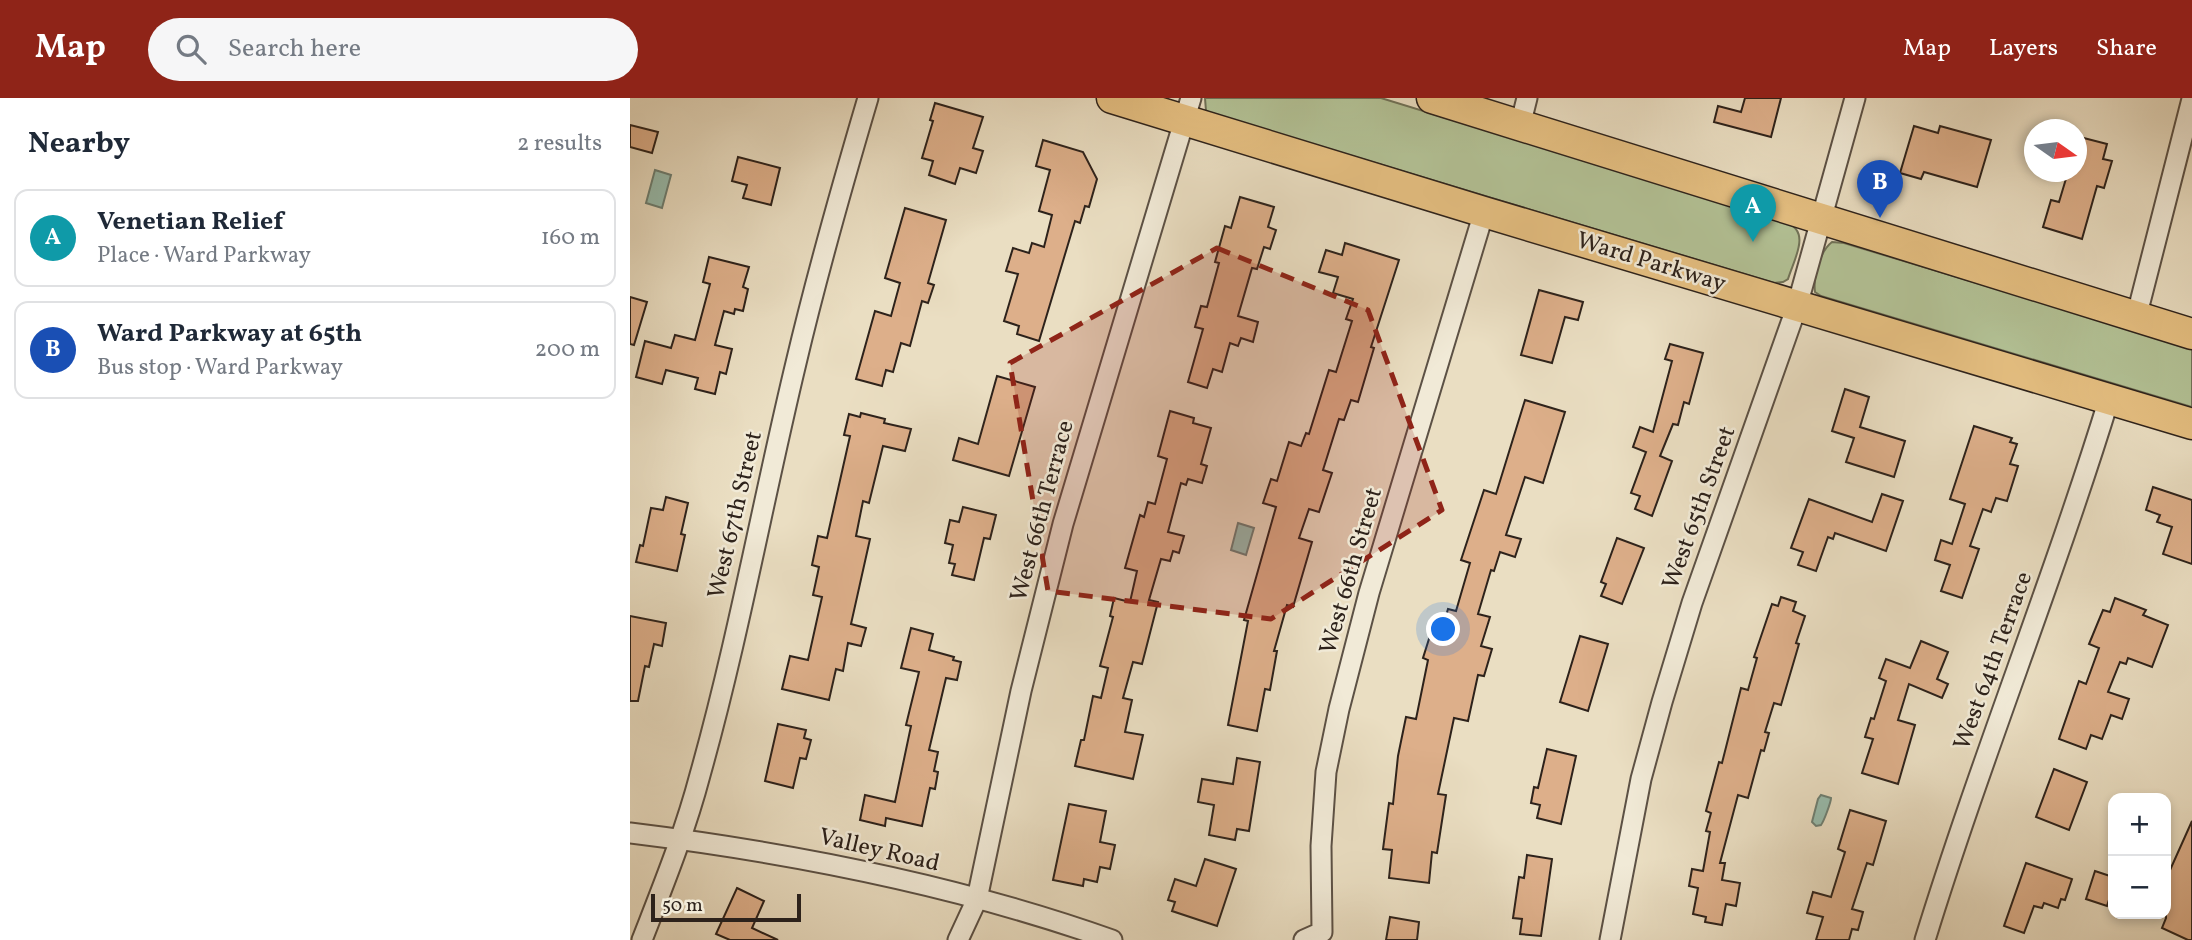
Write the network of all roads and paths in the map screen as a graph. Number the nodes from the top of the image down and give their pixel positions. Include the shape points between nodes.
1 (868, 98) edge
2 (1112, 98) edge
3 (1432, 98) edge
4 (1855, 98) edge
5 (2192, 99) edge
6 (1188, 109) edge
7 (1524, 112) edge
8 (1484, 212) junction
9 (1821, 219) junction
10 (1797, 306) junction
11 (2136, 318) junction
12 (2192, 334) edge
13 (2109, 399) junction
14 (2192, 424) edge
15 (630, 833) edge
16 (681, 839) junction
17 (978, 899) junction
18 (1323, 936) edge
19 (642, 940) edge
20 (958, 940) edge
21 (1112, 940) edge
22 (1304, 940) edge
23 (1610, 940) edge
24 (1925, 940) edge

1 - 16 street, West 67th Street via 825,246 721,696
2 - 6 main road, Ward Parkway
3 - 7 main road
4 - 9 street, West 65th Street
5 - 11 street
6 - 8 main road, Ward Parkway
6 - 17 street, West 66th Terrace via 1063,524 1021,691
7 - 9 main road
8 - 10 main road, Ward Parkway
8 - 18 street, West 66th Street via 1369,593 1339,709 1326,772 1321,846
9 - 10 street, West 65th Street
9 - 11 main road
10 - 13 main road, Ward Parkway
10 - 23 street, West 65th Street via 1666,690 1641,779
11 - 12 main road
13 - 14 main road, Ward Parkway
13 - 24 street, West 64th Terrace
15 - 16 street, Valley Road
16 - 17 street, Valley Road via 813,860
16 - 19 street, West 67th Street
17 - 20 street, West 66th Terrace
17 - 21 street, Valley Road
18 - 22 street, West 66th Street

